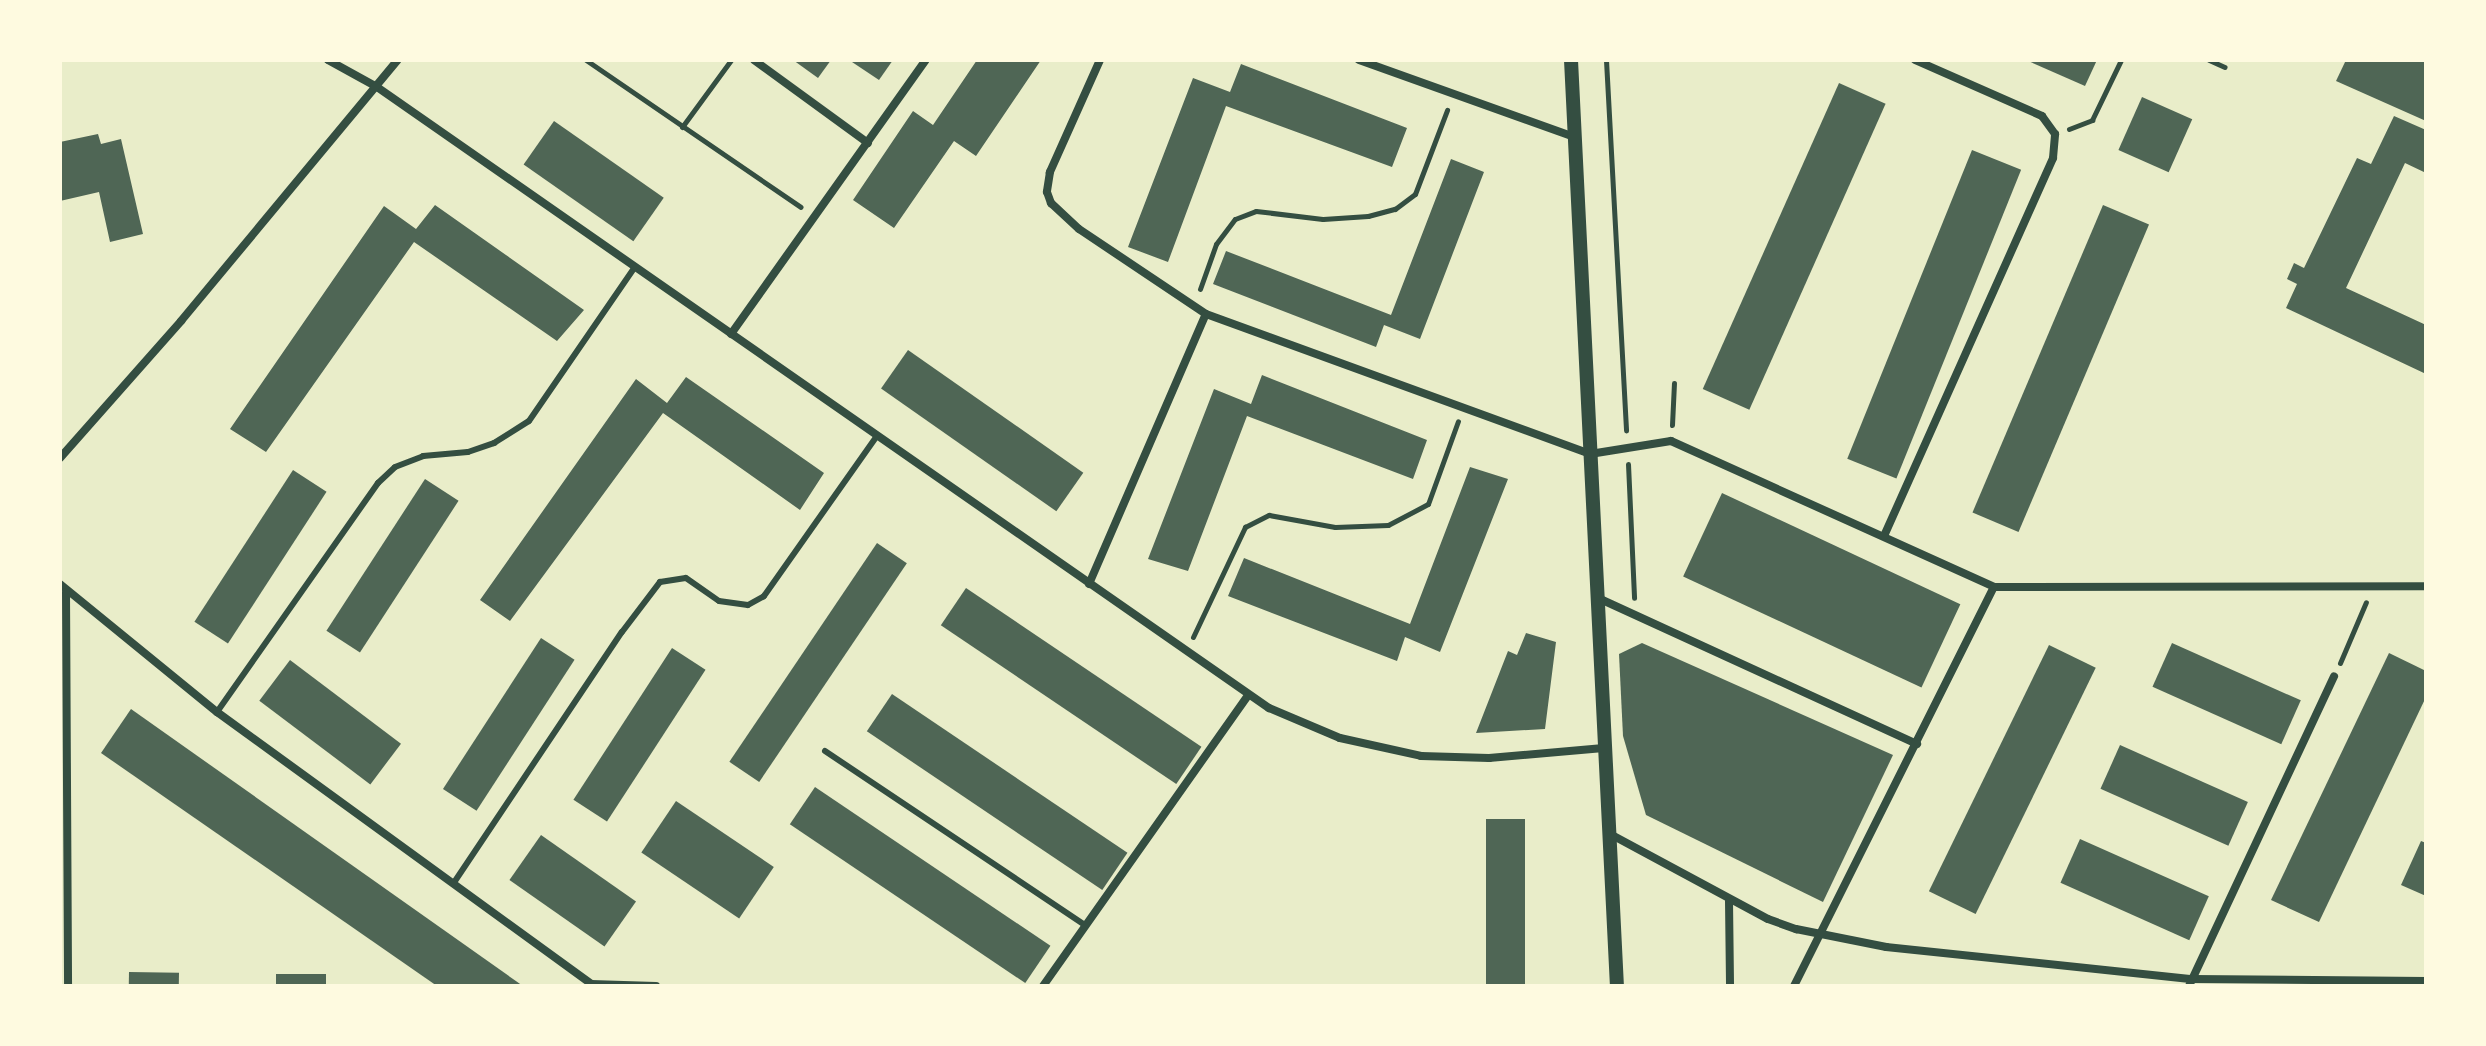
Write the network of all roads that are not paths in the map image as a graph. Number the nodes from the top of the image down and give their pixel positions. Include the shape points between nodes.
1 (328, 60) edge
2 (398, 60) edge
3 (754, 60) edge
4 (926, 60) edge
5 (1100, 60) edge
6 (1359, 60) edge
7 (1571, 60) edge
8 (1915, 60) edge
9 (377, 87) junction
10 (1574, 137) junction
11 (868, 143) junction
12 (634, 268) junction
13 (1206, 314) junction
14 (731, 334) junction
15 (876, 437) junction
16 (1590, 454) junction
17 (60, 458) edge
18 (1884, 536) junction
19 (1089, 584) junction
20 (2426, 586) edge
21 (1994, 587) junction
22 (63, 588) edge
23 (1597, 598) junction
24 (2334, 676) road end
25 (1248, 695) junction
26 (217, 712) junction
27 (1917, 744) junction
28 (1604, 748) junction
29 (825, 751) dead end
30 (1609, 833) junction
31 (453, 884) junction
32 (1729, 901) junction
33 (1086, 926) junction
34 (1822, 935) junction
35 (2426, 981) edge
36 (2191, 982) edge
37 (2391, 984) edge
38 (68, 986) edge
39 (656, 986) edge
40 (1043, 986) edge
41 (1617, 986) edge
42 (1730, 986) edge
43 (1794, 986) edge

1 - 9 street
2 - 9 street
3 - 11 street
4 - 11 street
5 - 13 street via 1050,172 1051,203 1079,229
6 - 10 street
7 - 10 street
8 - 18 street via 2042,116 2055,134 2053,158
9 - 12 street
9 - 17 street
10 - 16 street
11 - 14 street
12 - 14 street
12 - 26 lane via 529,421 468,452 423,456 395,467 378,483
13 - 16 street
13 - 19 street
14 - 15 street
15 - 19 street
15 - 31 lane via 764,596 748,605 719,601 686,578 660,582
16 - 18 street via 1671,441
16 - 23 street
18 - 21 street
19 - 25 street
20 - 21 street
21 - 27 street
22 - 26 street
22 - 38 street
23 - 27 street
23 - 28 street
24 - 36 street
25 - 28 street via 1305,726 1421,756 1489,758
25 - 33 street
26 - 31 street
27 - 34 street
28 - 30 street
29 - 33 lane
30 - 32 street
30 - 41 street
31 - 39 street via 591,984
32 - 34 street
32 - 42 street
33 - 40 street
34 - 36 street via 1948,956
34 - 43 street
35 - 37 street
36 - 37 street

